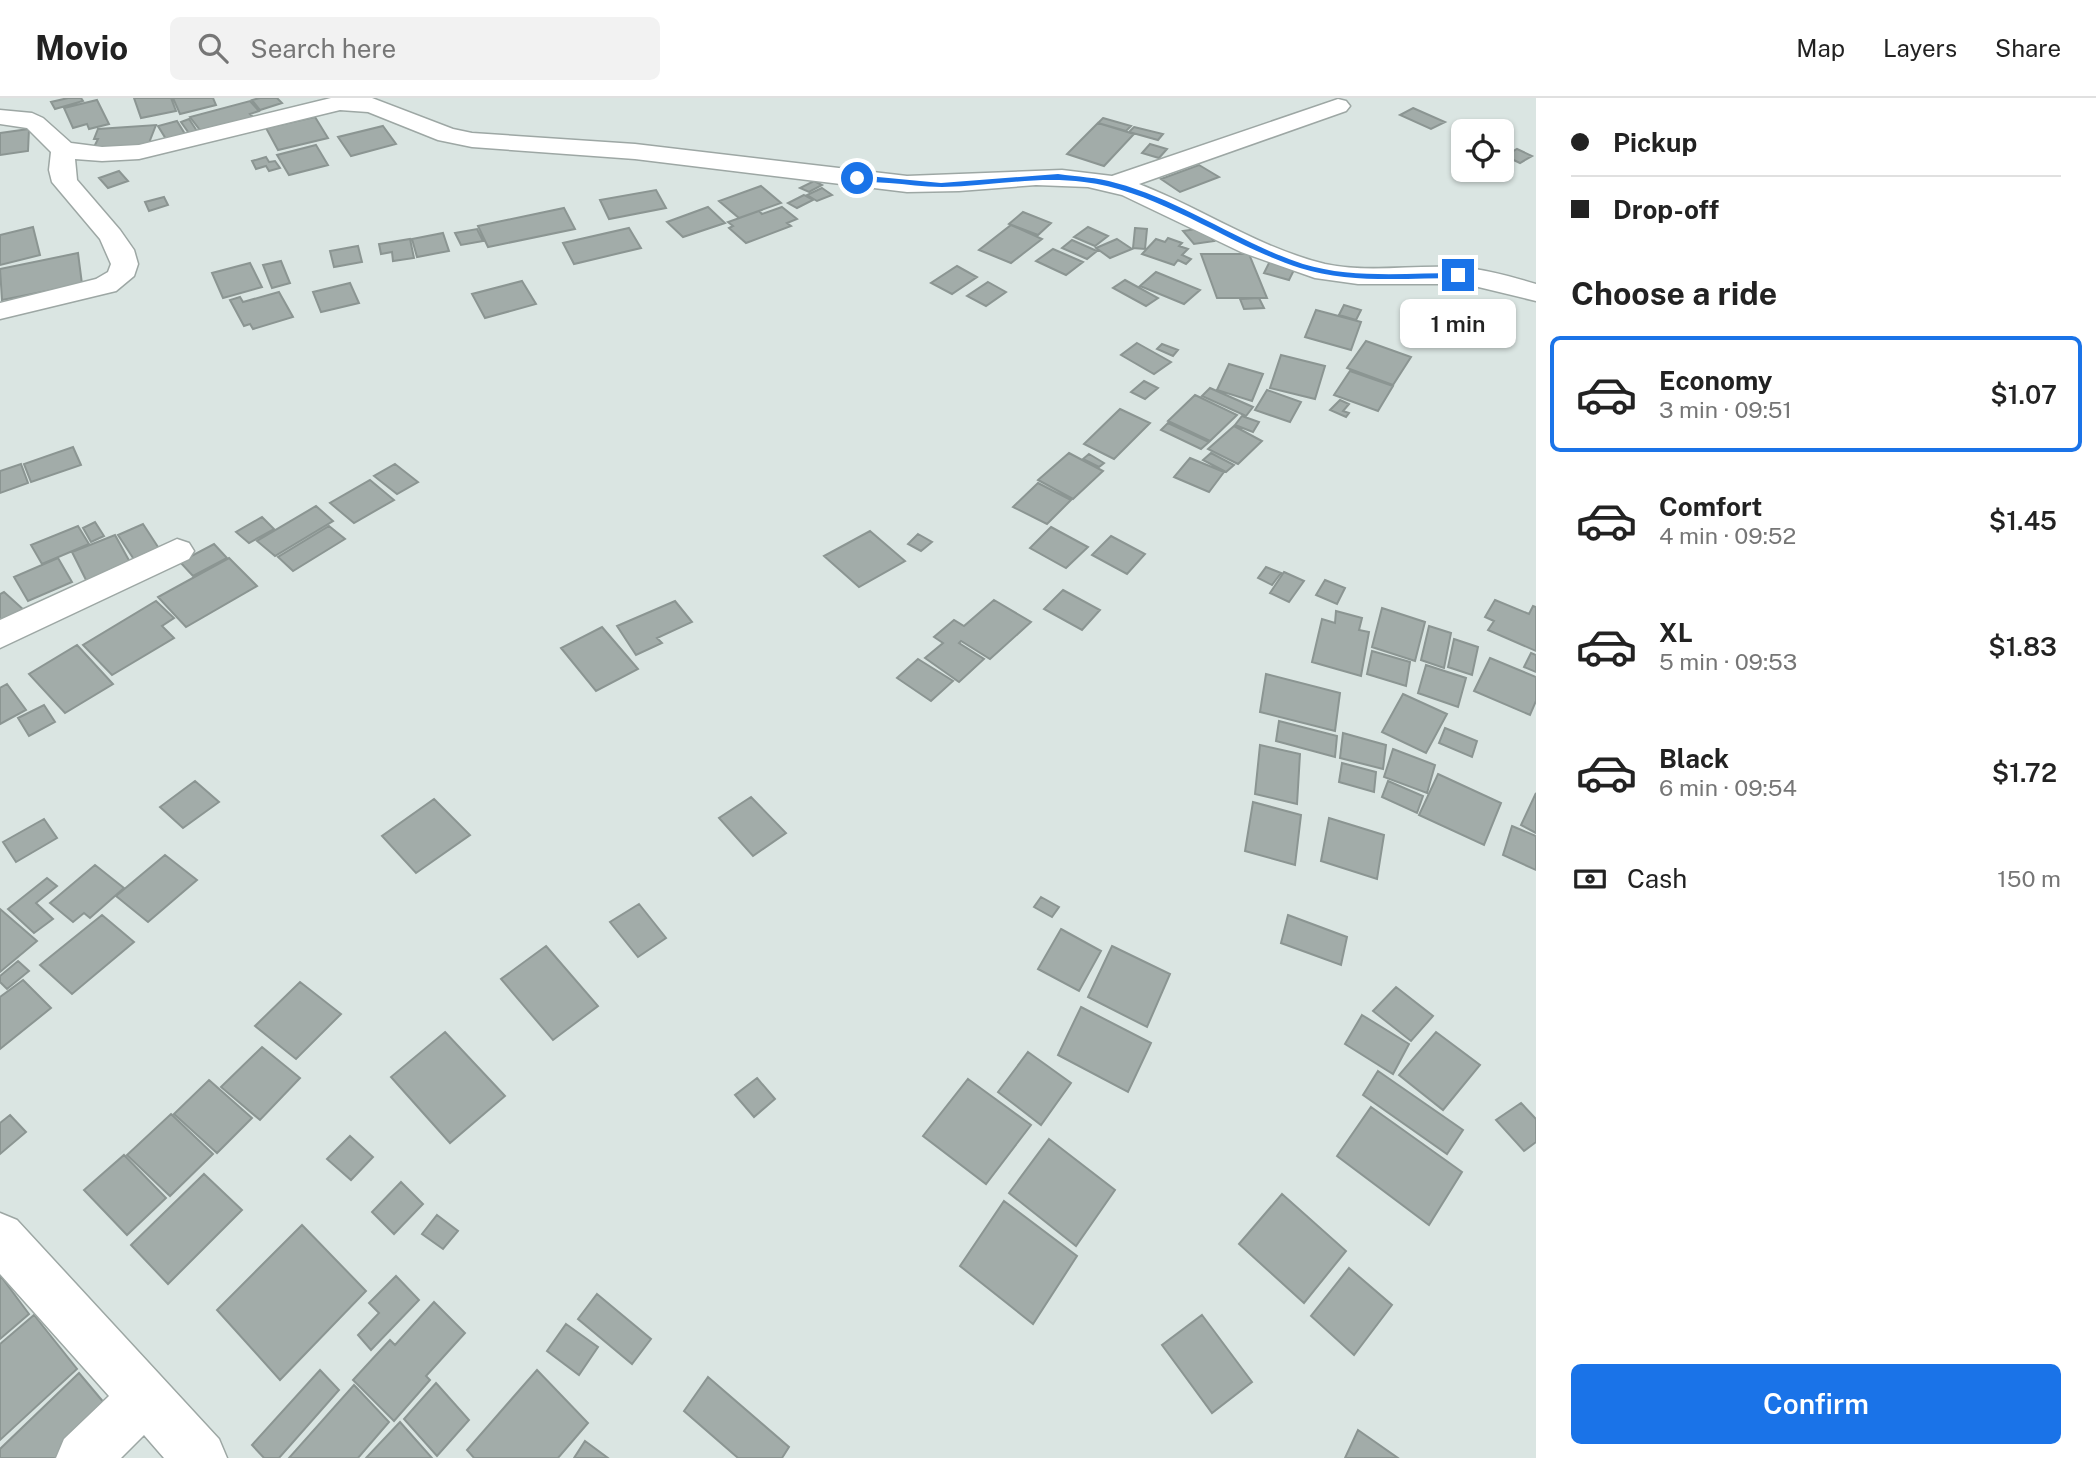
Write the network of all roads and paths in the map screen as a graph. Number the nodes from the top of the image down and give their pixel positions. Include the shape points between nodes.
1 (1338, 106) dead end
2 (0, 117) edge
3 (64, 150) junction
4 (1114, 184) junction
5 (1536, 293) edge
6 (0, 311) edge
7 (177, 551) dead end
8 (0, 635) edge
9 (0, 1237) edge
10 (145, 1398) junction
11 (83, 1458) edge
12 (200, 1458) edge

1 - 4 street
2 - 3 street via 35,123
3 - 4 street via 139,152 321,106 356,103 472,140 656,153 908,184 1058,177
3 - 6 street via 64,181 95,215 124,257 126,269 122,277 106,285
4 - 5 street via 1305,267 1362,276 1458,275
7 - 8 street
9 - 10 street
10 - 11 street
10 - 12 street

